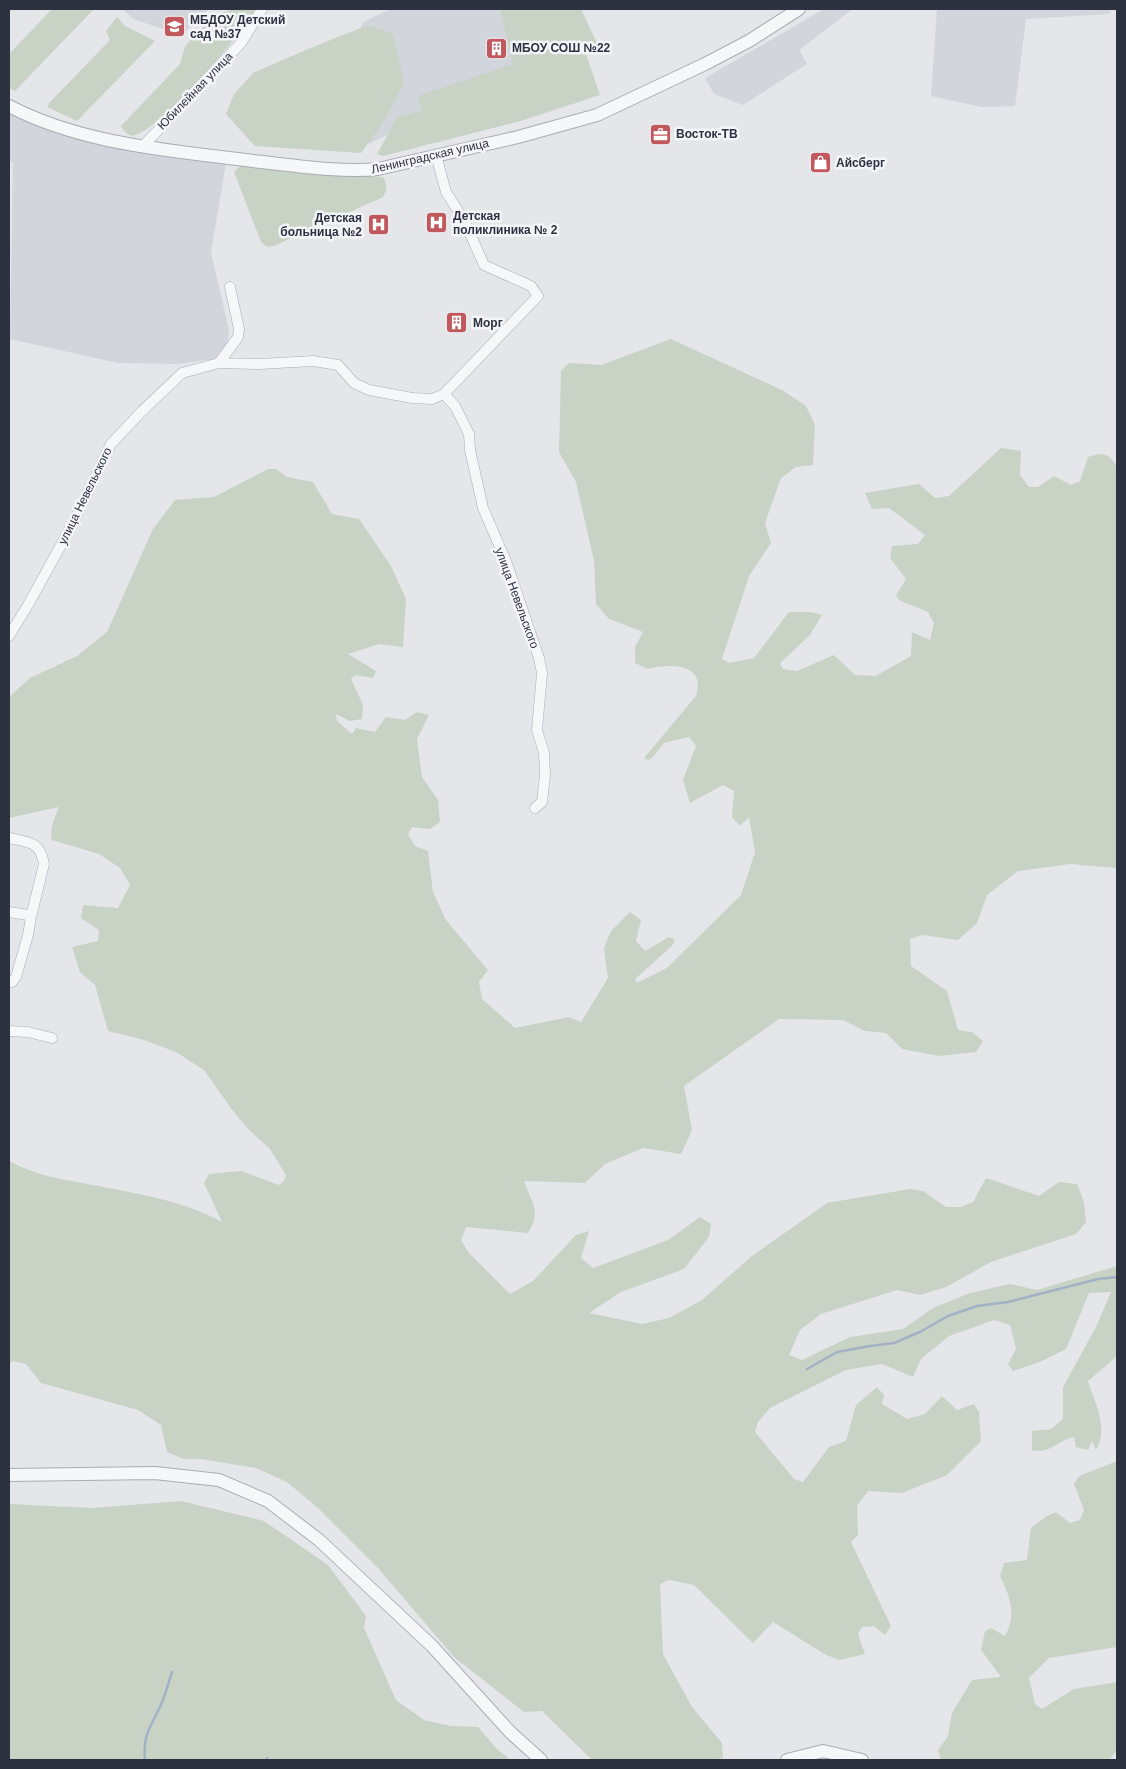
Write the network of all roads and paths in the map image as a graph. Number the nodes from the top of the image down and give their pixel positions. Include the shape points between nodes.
1 (262, 9) edge
2 (799, 9) edge
3 (9, 106) edge
4 (142, 146) junction
5 (436, 155) junction
6 (230, 287) dead end
7 (219, 363) junction
8 (444, 394) junction
9 (9, 636) edge
10 (535, 808) dead end
11 (9, 838) edge
12 (9, 912) edge
13 (31, 917) junction
14 (9, 982) edge
15 (9, 1031) edge
16 (52, 1038) dead end
17 (9, 1475) edge
18 (541, 1760) edge
19 (787, 1760) edge
20 (862, 1760) edge

1 - 4 street, Юбилейная улица via 241,43
2 - 5 street, Ленинградская улица via 749,41 597,115
3 - 4 street, Ленинградская улица via 74,132
4 - 5 street, Ленинградская улица via 364,171
5 - 8 street via 446,192 464,220 484,264 531,286 538,296
6 - 7 street via 238,337
7 - 8 street, улица Невельского via 313,361 338,365 354,383 370,390 412,398 432,399
7 - 9 street, улица Невельского via 182,373 111,444 72,526
8 - 10 street, улица Невельского via 455,406 469,434 483,508 506,561 540,658 542,672 537,730 546,775 542,802
11 - 13 street via 31,843 39,848 42,855 44,864
12 - 13 street
13 - 14 street via 16,977
15 - 16 street
17 - 18 street via 155,1473 219,1480 268,1501 320,1540 432,1646 510,1732
19 - 20 street via 823,1751

